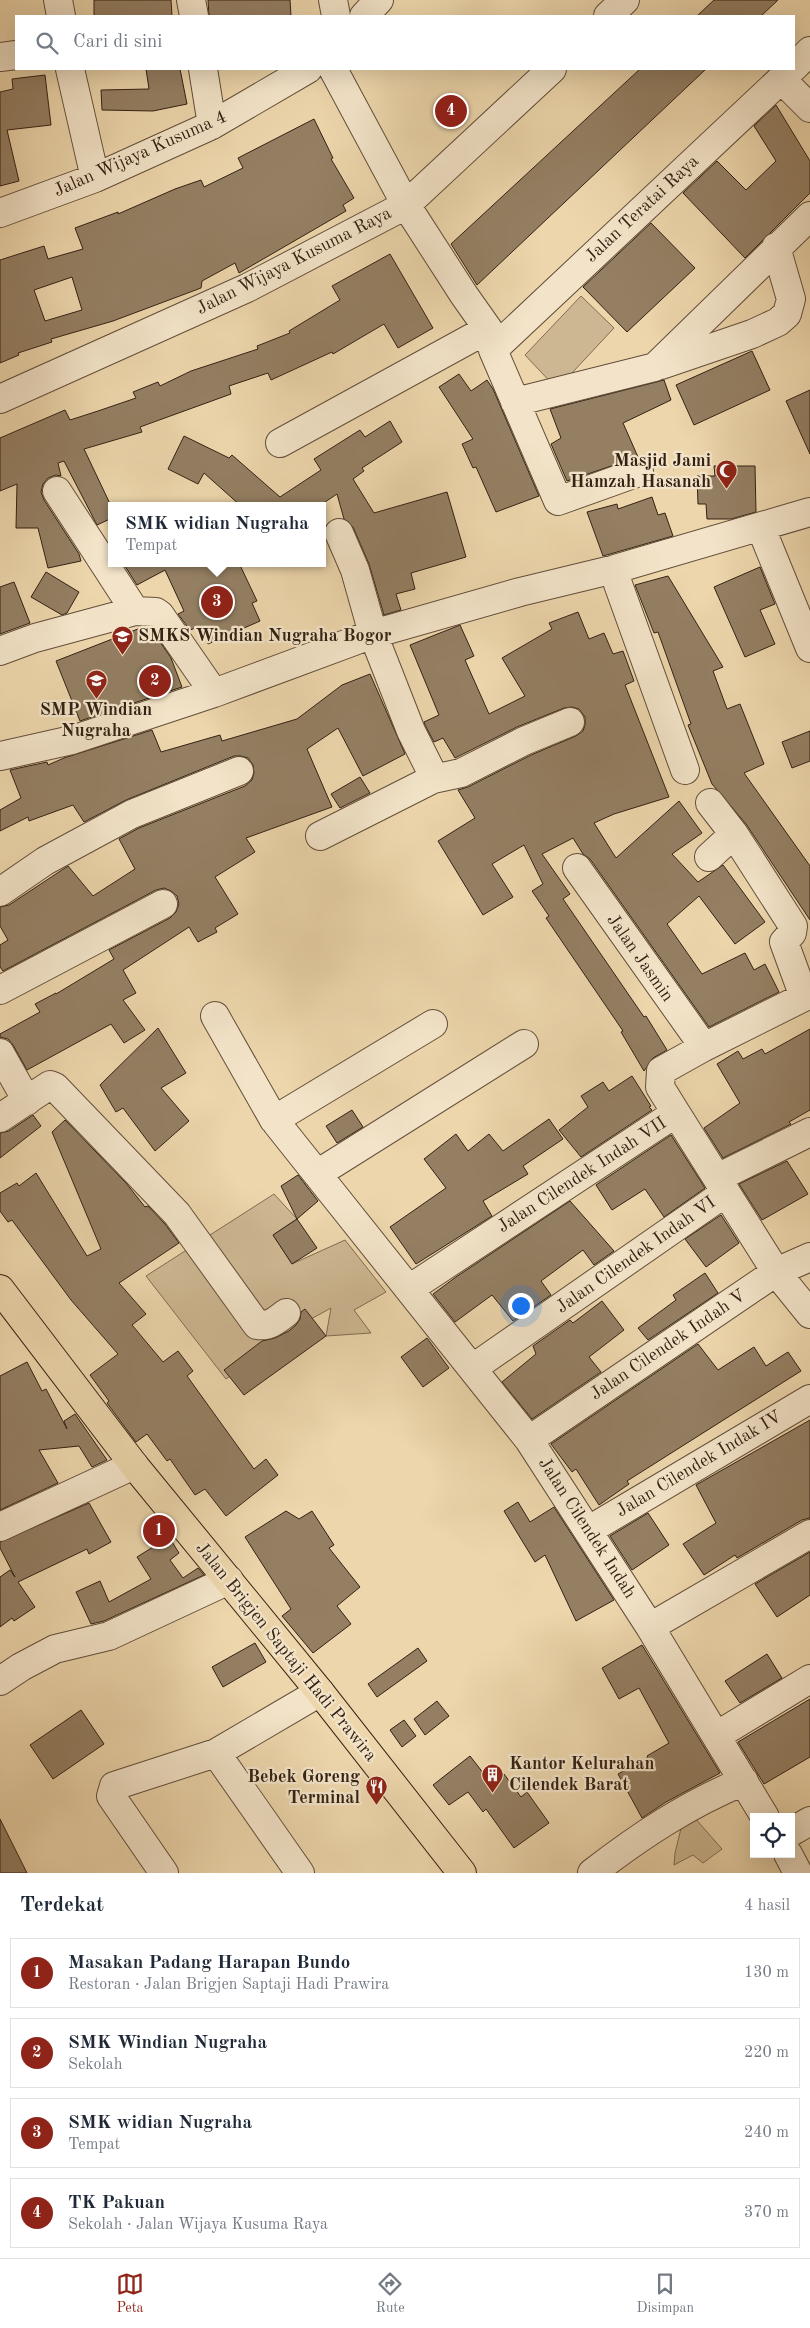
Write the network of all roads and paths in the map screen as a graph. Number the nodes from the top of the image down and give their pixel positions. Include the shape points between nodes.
1 (58, 0) edge
2 (191, 0) edge
3 (333, 0) edge
4 (380, 0) edge
5 (625, 0) edge
6 (60, 15) edge
7 (194, 15) edge
8 (336, 15) edge
9 (365, 15) edge
10 (609, 15) edge
11 (810, 51) edge
12 (15, 55) edge
13 (0, 57) edge
14 (795, 66) edge
15 (70, 70) edge
16 (203, 70) edge
17 (306, 70) edge
18 (334, 70) edge
19 (551, 70) edge
20 (789, 72) edge
21 (810, 108) edge
22 (212, 125) junction
23 (95, 178) junction
24 (406, 205) junction
25 (8, 208) edge
26 (810, 216) edge
27 (776, 247) junction
28 (490, 340) junction
29 (655, 367) junction
30 (0, 399) edge
31 (514, 402) junction
32 (280, 443) dead end
33 (639, 472) dead end
34 (57, 490) dead end
35 (810, 512) edge
36 (761, 528) junction
37 (339, 533) dead end
38 (615, 569) junction
39 (136, 610) junction
40 (373, 634) junction
41 (810, 648) edge
42 (0, 651) edge
43 (214, 694) junction
44 (570, 722) dead end
45 (0, 756) edge
46 (685, 770) dead end
47 (239, 771) dead end
48 (433, 779) junction
49 (710, 803) dead end
50 (734, 834) junction
51 (320, 836) dead end
52 (708, 857) dead end
53 (577, 868) dead end
54 (0, 892) edge
55 (163, 904) dead end
56 (0, 990) edge
57 (807, 996) edge
58 (214, 1016) dead end
59 (433, 1024) dead end
60 (524, 1044) dead end
61 (704, 1047) junction
62 (0, 1053) edge
63 (27, 1101) junction
64 (676, 1113) junction
65 (0, 1118) edge
66 (274, 1120) junction
67 (810, 1132) edge
68 (317, 1174) junction
69 (721, 1185) junction
70 (810, 1257) edge
71 (776, 1272) junction
72 (0, 1289) edge
73 (409, 1289) junction
74 (286, 1312) dead end
75 (810, 1314) edge
76 (472, 1368) junction
77 (810, 1399) edge
78 (529, 1440) junction
79 (134, 1465) junction
80 (0, 1527) edge
81 (588, 1530) junction
82 (810, 1534) edge
83 (229, 1580) junction
84 (650, 1627) junction
85 (810, 1679) edge
86 (0, 1681) edge
87 (320, 1692) junction
88 (716, 1736) junction
89 (216, 1753) junction
90 (744, 1781) junction
91 (763, 1813) edge
92 (810, 1821) edge
93 (795, 1830) edge
94 (790, 1858) edge
95 (164, 1873) edge
96 (300, 1873) edge
97 (462, 1873) edge
98 (592, 1873) edge
99 (798, 1873) edge

1 - 6 street
2 - 7 street
3 - 8 street
4 - 9 street
5 - 10 street
11 - 14 street, Jalan Teratai Raya
12 - 13 street
15 - 23 street
16 - 22 street
17 - 22 street, Jalan Wijaya Kusuma 4
18 - 24 street
19 - 24 street, Jalan Wijaya Kusuma Raya
20 - 21 street
20 - 28 street, Jalan Teratai Raya
22 - 23 street, Jalan Wijaya Kusuma 4
23 - 25 street, Jalan Wijaya Kusuma 4
24 - 28 street
24 - 30 street, Jalan Wijaya Kusuma Raya via 247,288
26 - 27 street
27 - 29 street
27 - 29 street via 791,299 787,314 752,334
28 - 31 street
28 - 32 street, Jalan Teratai Raya
29 - 31 street
31 - 33 street via 558,500
34 - 39 street
35 - 36 street
36 - 38 street
36 - 41 street
37 - 40 street via 355,570
38 - 40 street
38 - 46 street
39 - 42 street
39 - 43 street via 160,615
40 - 43 street
40 - 48 street
43 - 45 street via 72,740
44 - 48 street via 461,773
47 - 54 street via 132,814 45,861
48 - 51 street
49 - 50 street
50 - 52 street
50 - 57 street via 793,926 792,933 784,942
53 - 61 street, Jalan Jasmin
55 - 56 street
57 - 61 street, Jalan Cilendek Indah VII
58 - 66 street, Jalan Cilendek Indah
59 - 66 street
60 - 68 street
61 - 64 street, Jalan Cilendek Indah VII via 662,1072 660,1087
62 - 63 street
63 - 65 street
63 - 74 street via 55,1086 177,1214 257,1325 272,1323
64 - 69 street
64 - 73 street, Jalan Cilendek Indah VII
66 - 68 street, Jalan Cilendek Indah
67 - 69 street, Jalan Cilendek Indah VI
68 - 73 street, Jalan Cilendek Indah
69 - 71 street
69 - 76 street, Jalan Cilendek Indah VI
70 - 71 street, Jalan Cilendek Indah V
71 - 75 street
71 - 78 street, Jalan Cilendek Indah V
72 - 79 main road, Jalan Brigjen Saptaji Hadi Prawira
73 - 76 street, Jalan Cilendek Indah
76 - 78 street, Jalan Cilendek Indah
77 - 81 street, Jalan Cilendek Indak IV
78 - 81 street, Jalan Cilendek Indah
79 - 80 street
79 - 83 main road, Jalan Brigjen Saptaji Hadi Prawira
81 - 84 street, Jalan Cilendek Indah
82 - 84 street
83 - 86 street via 108,1636 55,1649
83 - 87 main road, Jalan Brigjen Saptaji Hadi Prawira
84 - 88 street, Jalan Cilendek Indah
85 - 88 street
87 - 89 street
87 - 97 main road, Jalan Brigjen Saptaji Hadi Prawira
88 - 90 street, Jalan Cilendek Indah
89 - 95 street via 114,1786 111,1796
89 - 96 street
90 - 91 street, Jalan Cilendek Indah
90 - 98 street via 686,1808
92 - 93 street
94 - 99 street

